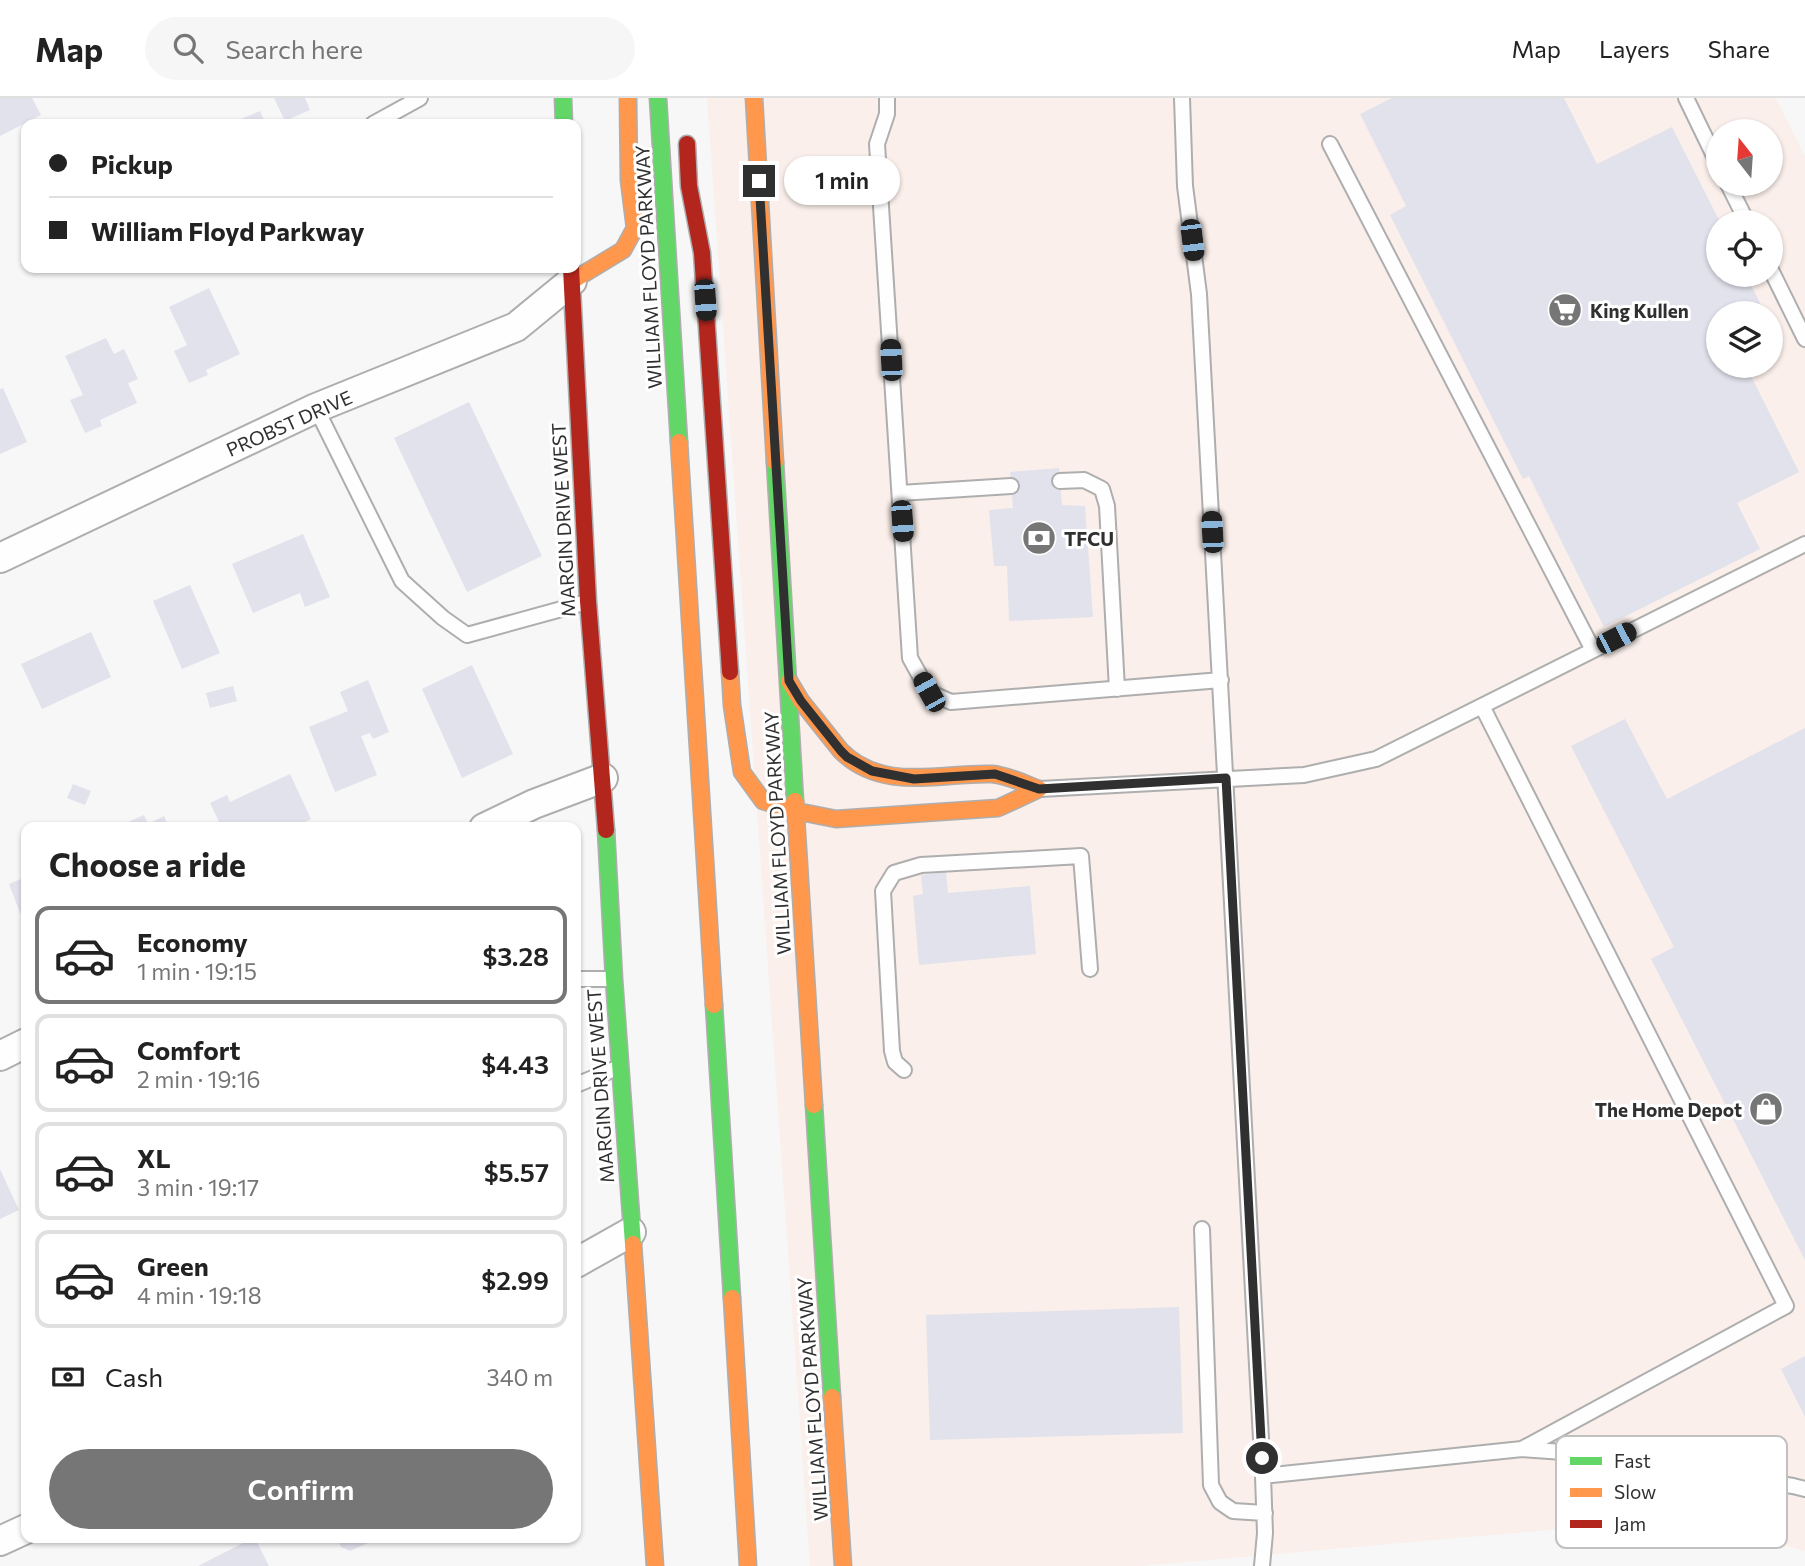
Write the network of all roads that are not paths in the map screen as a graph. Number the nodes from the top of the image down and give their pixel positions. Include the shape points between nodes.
1 (420, 98) edge
2 (563, 98) edge
3 (628, 98) edge
4 (658, 98) edge
5 (754, 98) edge
6 (887, 98) edge
7 (1182, 98) edge
8 (1686, 98) edge
9 (382, 119) edge
10 (564, 119) edge
11 (685, 123) dead end
12 (1706, 139) edge
13 (1330, 144) dead end
14 (581, 270) edge
15 (571, 275) edge
16 (1779, 287) edge
17 (1805, 339) edge
18 (316, 408) junction
19 (1060, 481) dead end
20 (1011, 486) dead end
21 (900, 493) junction
22 (1805, 544) edge
23 (0, 558) edge
24 (588, 601) junction
25 (1593, 650) junction
26 (1220, 680) junction
27 (789, 681) junction
28 (1117, 689) junction
29 (1482, 706) junction
30 (603, 778) junction
31 (1226, 778) junction
32 (1039, 789) junction
33 (796, 811) junction
34 (496, 822) edge
35 (1090, 969) dead end
36 (581, 979) edge
37 (614, 979) junction
38 (21, 1046) edge
39 (0, 1056) edge
40 (620, 1067) junction
41 (904, 1070) dead end
42 (581, 1083) edge
43 (1202, 1229) dead end
44 (631, 1232) junction
45 (581, 1260) edge
46 (1522, 1449) junction
47 (1556, 1451) edge
48 (1263, 1476) junction
49 (1787, 1485) edge
50 (1805, 1489) edge
51 (1265, 1513) junction
52 (21, 1530) edge
53 (0, 1541) edge
54 (655, 1566) edge
55 (748, 1566) edge
56 (843, 1566) edge
57 (1262, 1566) edge

1 - 9 lane
2 - 10 main road
3 - 14 main road via 635,228 624,250
4 - 55 main road, WILLIAM FLOYD PARKWAY
5 - 27 main road, WILLIAM FLOYD PARKWAY
6 - 21 lane via 877,144
7 - 26 lane via 1185,186 1199,294
8 - 12 lane
11 - 33 main road via 702,253 732,705 742,772 763,801
13 - 25 lane
15 - 18 street, PROBST DRIVE via 516,327
15 - 24 main road, MARGIN DRIVE WEST
16 - 17 lane
18 - 23 street, PROBST DRIVE
18 - 24 lane via 402,581 443,618 467,635
19 - 28 lane via 1084,480 1102,489 1107,506
20 - 21 lane
21 - 28 lane via 910,658 929,692 951,702
22 - 25 lane
24 - 30 main road, MARGIN DRIVE WEST
25 - 29 lane
26 - 28 lane
26 - 31 lane
27 - 32 main road via 841,751 872,771 914,779 995,774
27 - 33 main road, WILLIAM FLOYD PARKWAY
29 - 31 lane via 1376,759 1304,775
29 - 46 lane via 1786,1306
30 - 34 street
30 - 37 main road, MARGIN DRIVE WEST
31 - 32 lane
31 - 48 lane
32 - 33 main road via 998,808 836,819
33 - 56 main road, WILLIAM FLOYD PARKWAY
35 - 41 lane via 1081,856 921,865 894,873 883,891 892,1051
36 - 37 lane
37 - 40 main road, MARGIN DRIVE WEST
38 - 39 street
40 - 42 lane
40 - 44 main road, MARGIN DRIVE WEST
43 - 51 lane via 1211,1485 1220,1502 1233,1511
44 - 45 street
44 - 54 main road, MARGIN DRIVE WEST
46 - 47 lane
46 - 48 lane
48 - 51 lane
49 - 50 lane
51 - 57 lane
52 - 53 street

